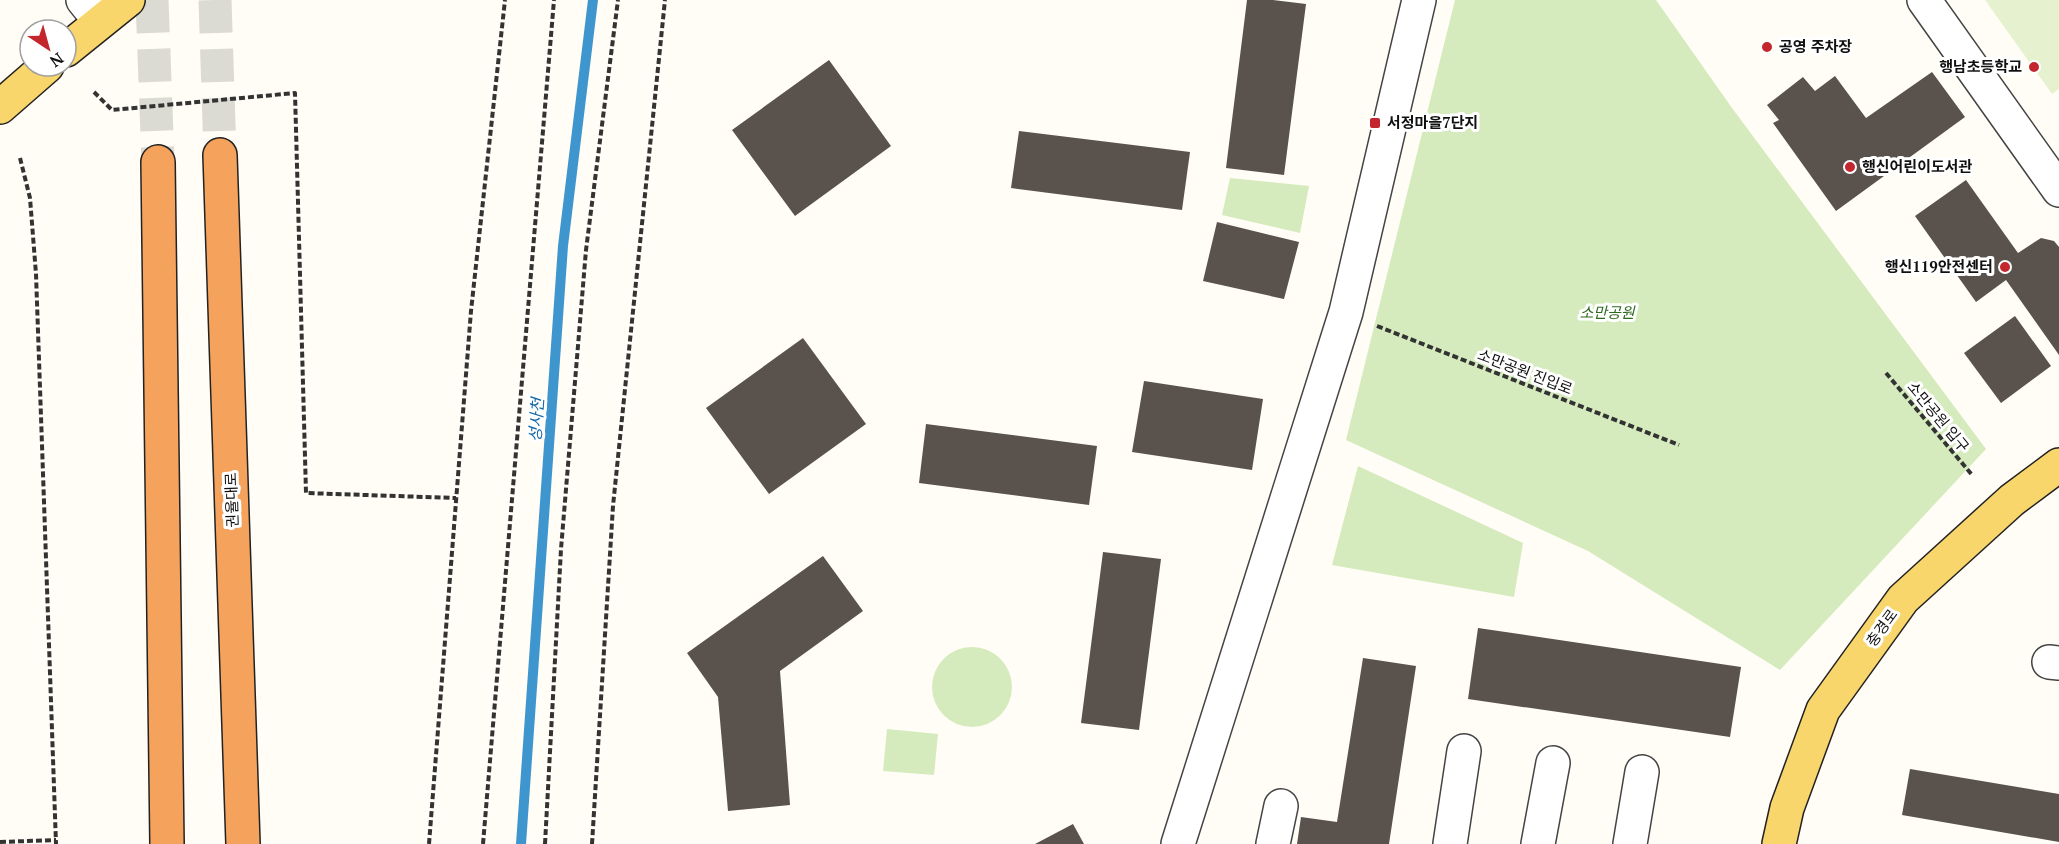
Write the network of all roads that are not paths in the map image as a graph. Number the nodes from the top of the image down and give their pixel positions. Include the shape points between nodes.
1 (128, 0) edge
2 (1419, 0) edge
3 (1924, 0) edge
4 (91, 11) edge
5 (78, 31) edge
6 (33, 78) edge
7 (0, 106) edge
8 (220, 155) tunnel mouth
9 (158, 162) tunnel mouth
10 (2059, 190) edge
11 (2059, 465) edge
12 (165, 683) junction
13 (239, 697) junction
14 (1464, 751) dead end
15 (1553, 763) dead end
16 (1642, 772) dead end
17 (1281, 806) dead end
18 (154, 844) edge
19 (167, 844) edge
20 (243, 844) edge
21 (255, 844) edge
22 (1178, 844) edge
23 (1273, 844) edge
24 (1450, 844) edge
25 (1538, 844) edge
26 (1630, 844) edge
27 (1779, 844) edge

1 - 4 main road
2 - 22 street via 1347,312
3 - 10 street
4 - 5 main road
6 - 7 main road
8 - 13 highway, 권율대로
9 - 12 highway
11 - 27 main road, 충경로 via 2012,500 1903,599 1823,710 1787,808
12 - 18 highway
12 - 19 highway
13 - 20 highway, 권율대로
13 - 21 highway
14 - 24 street
15 - 25 street
16 - 26 street
17 - 23 street

